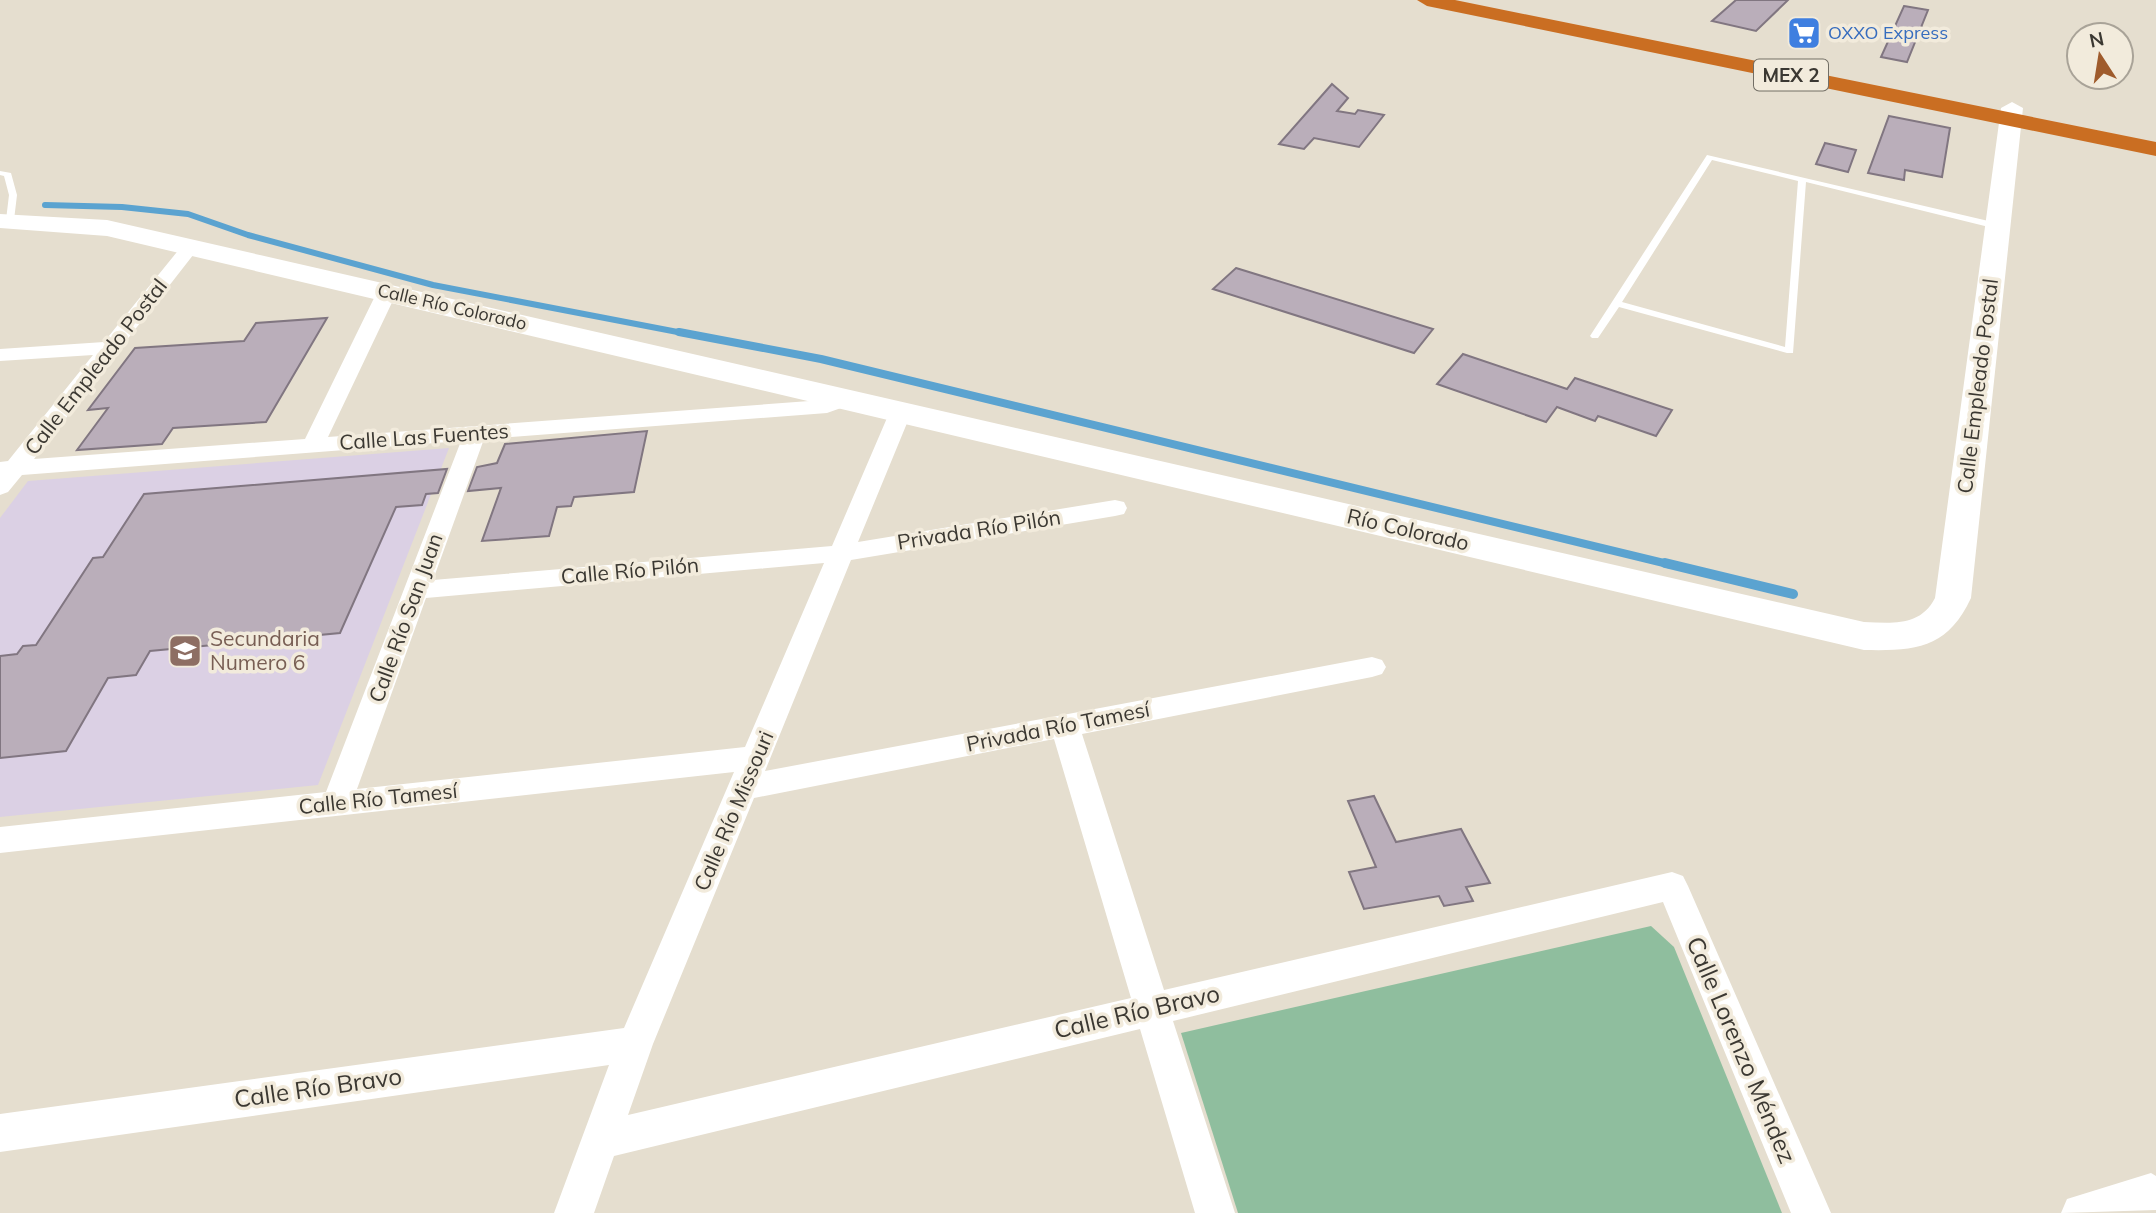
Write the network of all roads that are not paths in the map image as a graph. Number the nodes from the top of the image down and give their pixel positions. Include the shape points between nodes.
1 (1427, 0) edge
2 (1464, 2) edge
3 (2011, 114) junction
4 (2156, 137) edge
5 (2156, 149) edge
6 (0, 173) edge
7 (1802, 179) junction
8 (3, 223) edge
9 (1997, 226) junction
10 (191, 246) junction
11 (387, 292) junction
12 (1616, 303) junction
13 (1595, 336) dead end
14 (111, 348) junction
15 (0, 355) edge
16 (847, 398) junction
17 (901, 411) junction
18 (475, 433) junction
19 (313, 445) junction
20 (8, 468) edge
21 (0, 487) edge
22 (1115, 508) dead end
23 (844, 552) junction
24 (416, 590) junction
25 (1916, 634) joint
26 (1371, 667) dead end
27 (1065, 726) junction
28 (756, 758) junction
29 (745, 787) junction
30 (337, 803) junction
31 (0, 840) edge
32 (1672, 886) joint
33 (1152, 1009) junction
34 (635, 1044) junction
35 (0, 1133) edge
36 (602, 1140) junction
37 (2151, 1193) dead end
38 (574, 1213) edge
39 (1214, 1213) edge
40 (1811, 1213) edge
41 (2081, 1213) edge

1 - 2 highway, MEX 2
2 - 3 highway, MEX 2
3 - 4 highway, MEX 2
3 - 5 highway, MEX 2
3 - 9 street, Calle Empleado Postal
6 - 8 lane via 8,175 13,195
7 - 9 lane
7 - 12 lane via 1710,157
7 - 12 lane via 1790,351
8 - 10 street, Calle Río Colorado via 107,228
9 - 25 street, Calle Empleado Postal via 1953,598 1946,617
10 - 11 street, Calle Río Colorado
10 - 14 street, Calle Empleado Postal
11 - 16 street, Calle Río Colorado
11 - 19 street
12 - 13 lane
14 - 15 street
14 - 20 street, Calle Empleado Postal
16 - 17 street, Calle Río Colorado
16 - 18 street, Calle Las Fuentes via 827,406
17 - 23 street, Calle Río Missouri
17 - 25 street, Río Colorado via 1864,636
18 - 19 street, Calle Las Fuentes
18 - 24 street, Calle Río San Juan
19 - 20 street, Calle Las Fuentes
20 - 21 street, Calle Empleado Postal
22 - 23 street, Privada Río Pilón
23 - 24 street, Calle Río Pilón
23 - 28 street, Calle Río Missouri
24 - 30 street, Calle Río San Juan
26 - 27 street, Privada Río Tamesí
27 - 29 street, Privada Río Tamesí
27 - 33 street
28 - 29 street, Calle Río Missouri
28 - 30 street, Calle Río Tamesí
29 - 34 street, Calle Río Missouri
30 - 31 street, Calle Río Tamesí
32 - 33 street, Calle Río Bravo
32 - 40 street, Calle Lorenzo Méndez
33 - 36 street, Calle Río Bravo
33 - 39 street
34 - 35 street, Calle Río Bravo
34 - 36 street, Calle Río Missouri
36 - 38 street, Calle Río Missouri
37 - 41 street

